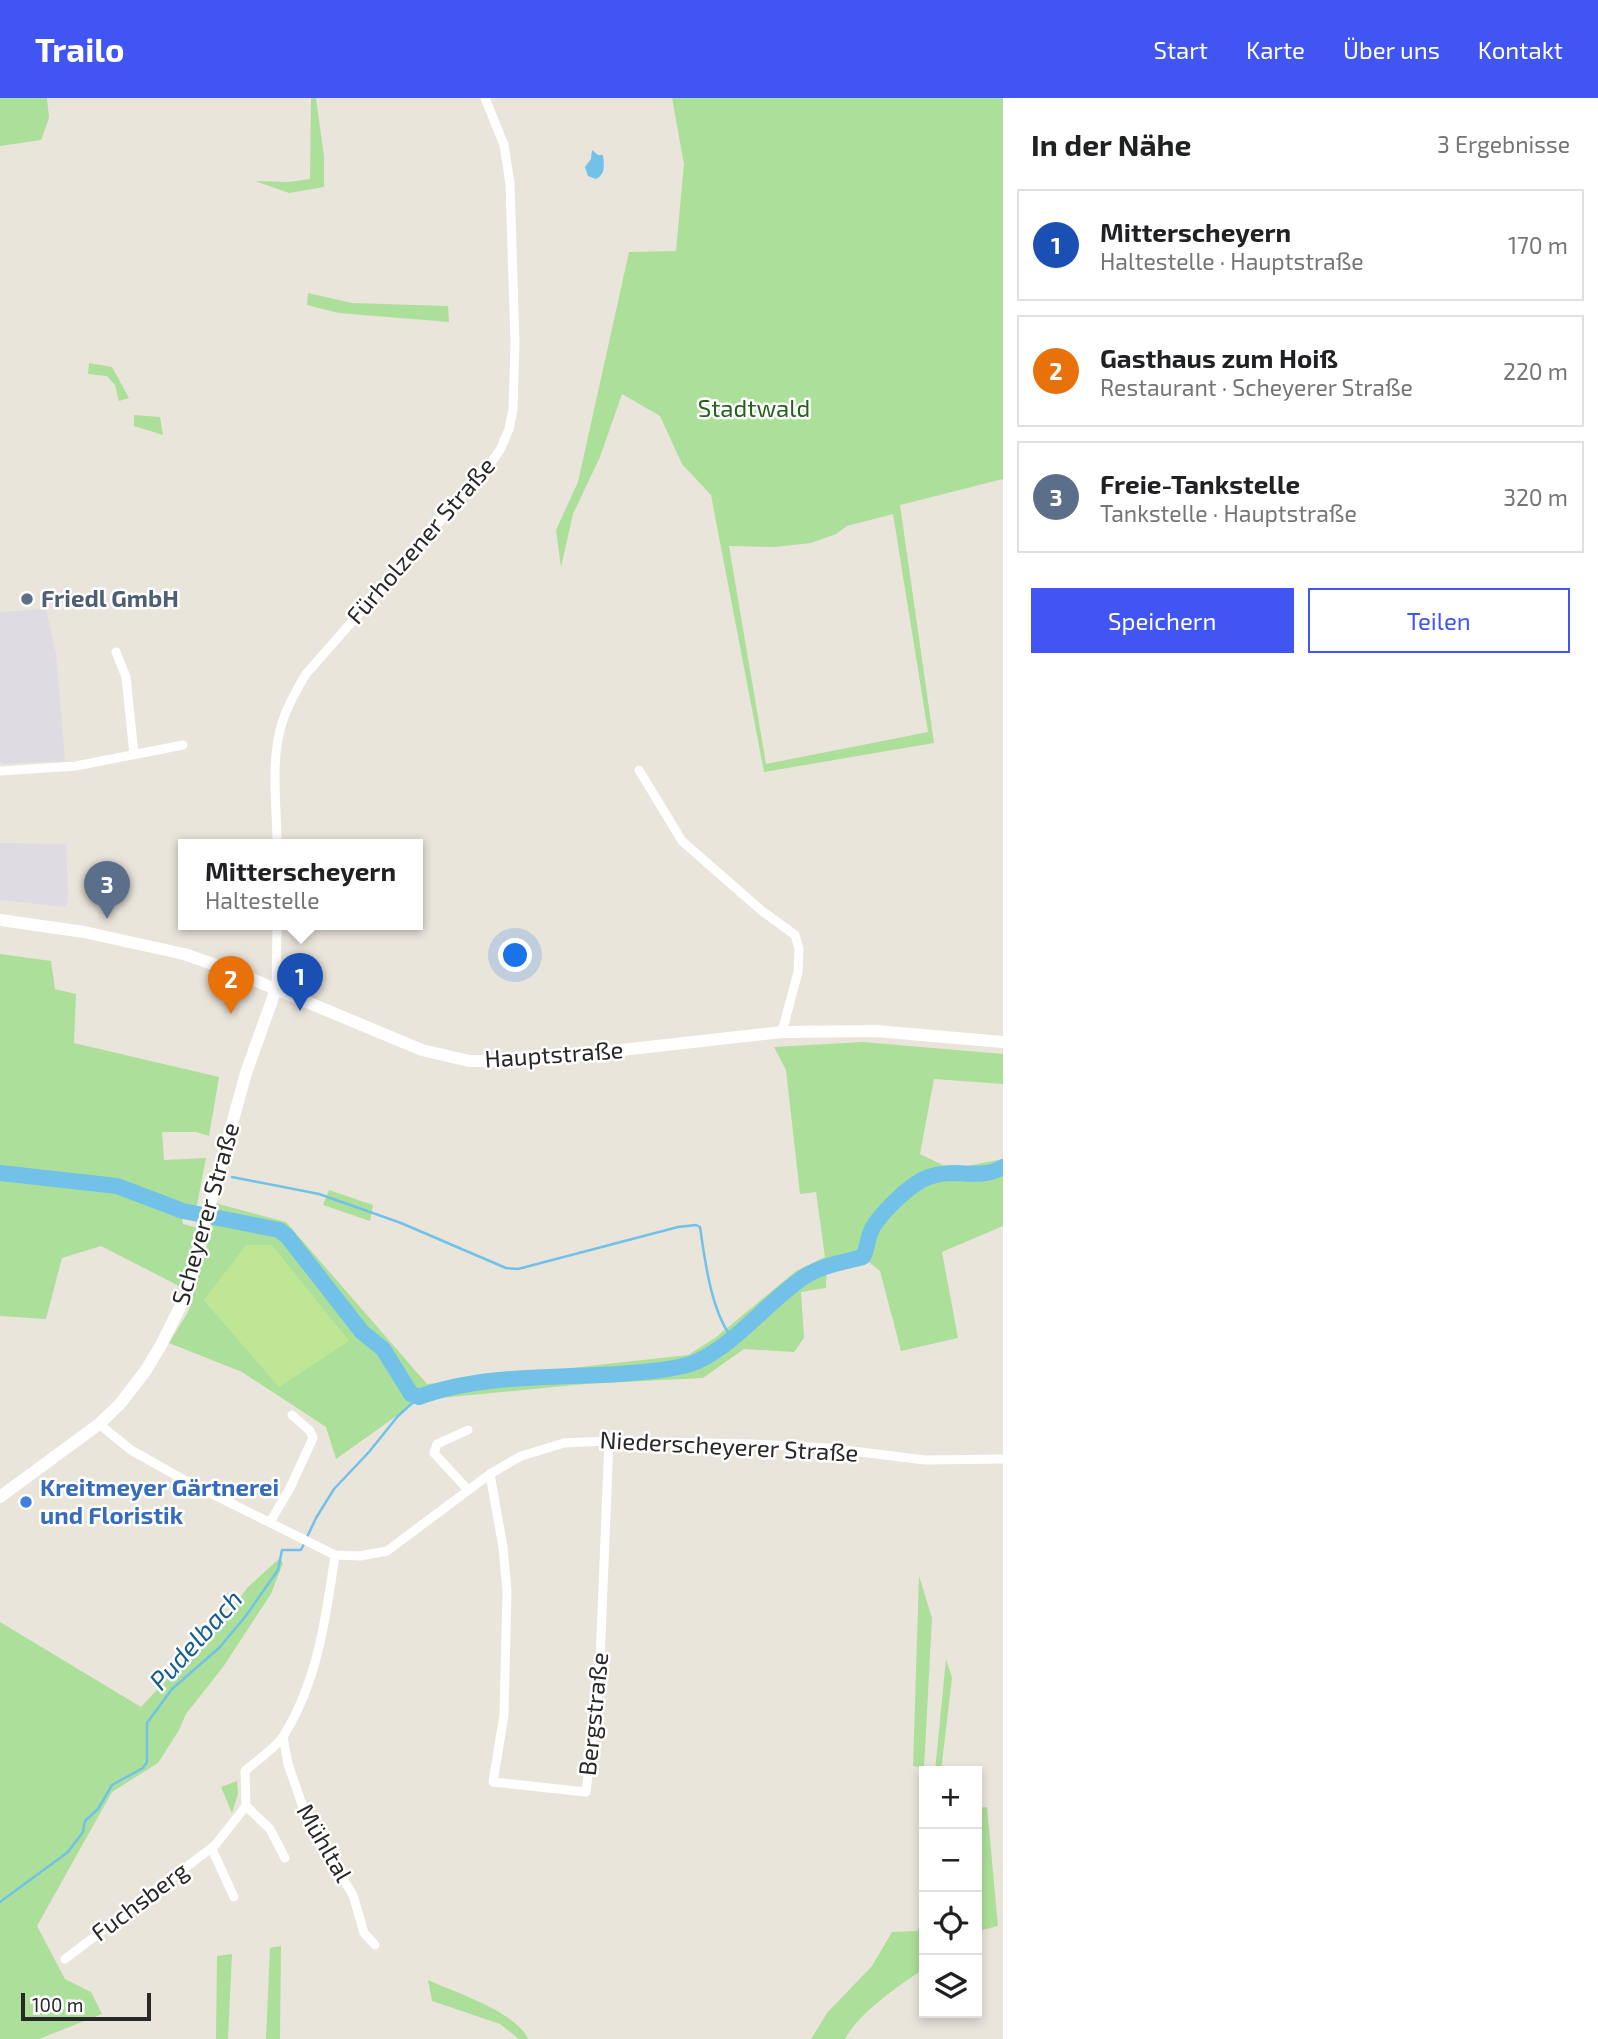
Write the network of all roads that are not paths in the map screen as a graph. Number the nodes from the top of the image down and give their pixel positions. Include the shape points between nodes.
1 (485, 98) edge
2 (116, 652) dead end
3 (183, 745) dead end
4 (134, 754) junction
5 (639, 770) dead end
6 (0, 771) edge
7 (277, 839) edge
8 (0, 920) edge
9 (277, 930) edge
10 (276, 989) junction
11 (782, 1032) junction
12 (1003, 1042) edge
13 (292, 1415) dead end
14 (99, 1424) junction
15 (468, 1430) dead end
16 (609, 1441) junction
17 (1003, 1459) edge
18 (490, 1474) junction
19 (468, 1490) junction
20 (0, 1497) edge
21 (270, 1522) junction
22 (335, 1555) junction
23 (284, 1737) junction
24 (246, 1806) junction
25 (214, 1846) junction
26 (285, 1858) dead end
27 (234, 1897) dead end
28 (375, 1945) dead end
29 (65, 1959) dead end

1 - 7 street, Fürholzener Straße via 504,145 511,192 515,343 509,429 491,463 306,674 293,695 281,725 276,759
2 - 4 street via 126,677
3 - 4 street
4 - 6 street via 76,766
5 - 11 street via 682,841 795,935 798,972
8 - 10 main road, Hauptstraße via 184,954
9 - 10 street
10 - 11 main road, Hauptstraße via 422,1050 468,1061 523,1061
10 - 14 main road, Scheyerer Straße via 246,1073 188,1292 146,1370
11 - 12 main road, Hauptstraße via 876,1031
13 - 21 street via 313,1438
14 - 20 main road, Scheyerer Straße
14 - 21 street, Niederscheyerer Straße via 164,1469
15 - 19 street via 437,1444 433,1453
16 - 17 street, Niederscheyerer Straße via 828,1448 925,1460
16 - 18 street, Niederscheyerer Straße via 564,1443 521,1456
16 - 18 street, Bergstraße via 599,1685 586,1793 493,1782 504,1715 507,1591
18 - 19 street, Niederscheyerer Straße
19 - 22 street, Niederscheyerer Straße via 387,1551
21 - 22 street, Niederscheyerer Straße
22 - 23 street via 314,1671
23 - 24 street via 245,1771
23 - 28 street, Mühltal via 291,1777 308,1822 354,1895 364,1933
24 - 25 street, Fuchsberg
24 - 26 street via 270,1829
25 - 27 street, Fuchsberg
25 - 29 street, Fuchsberg

